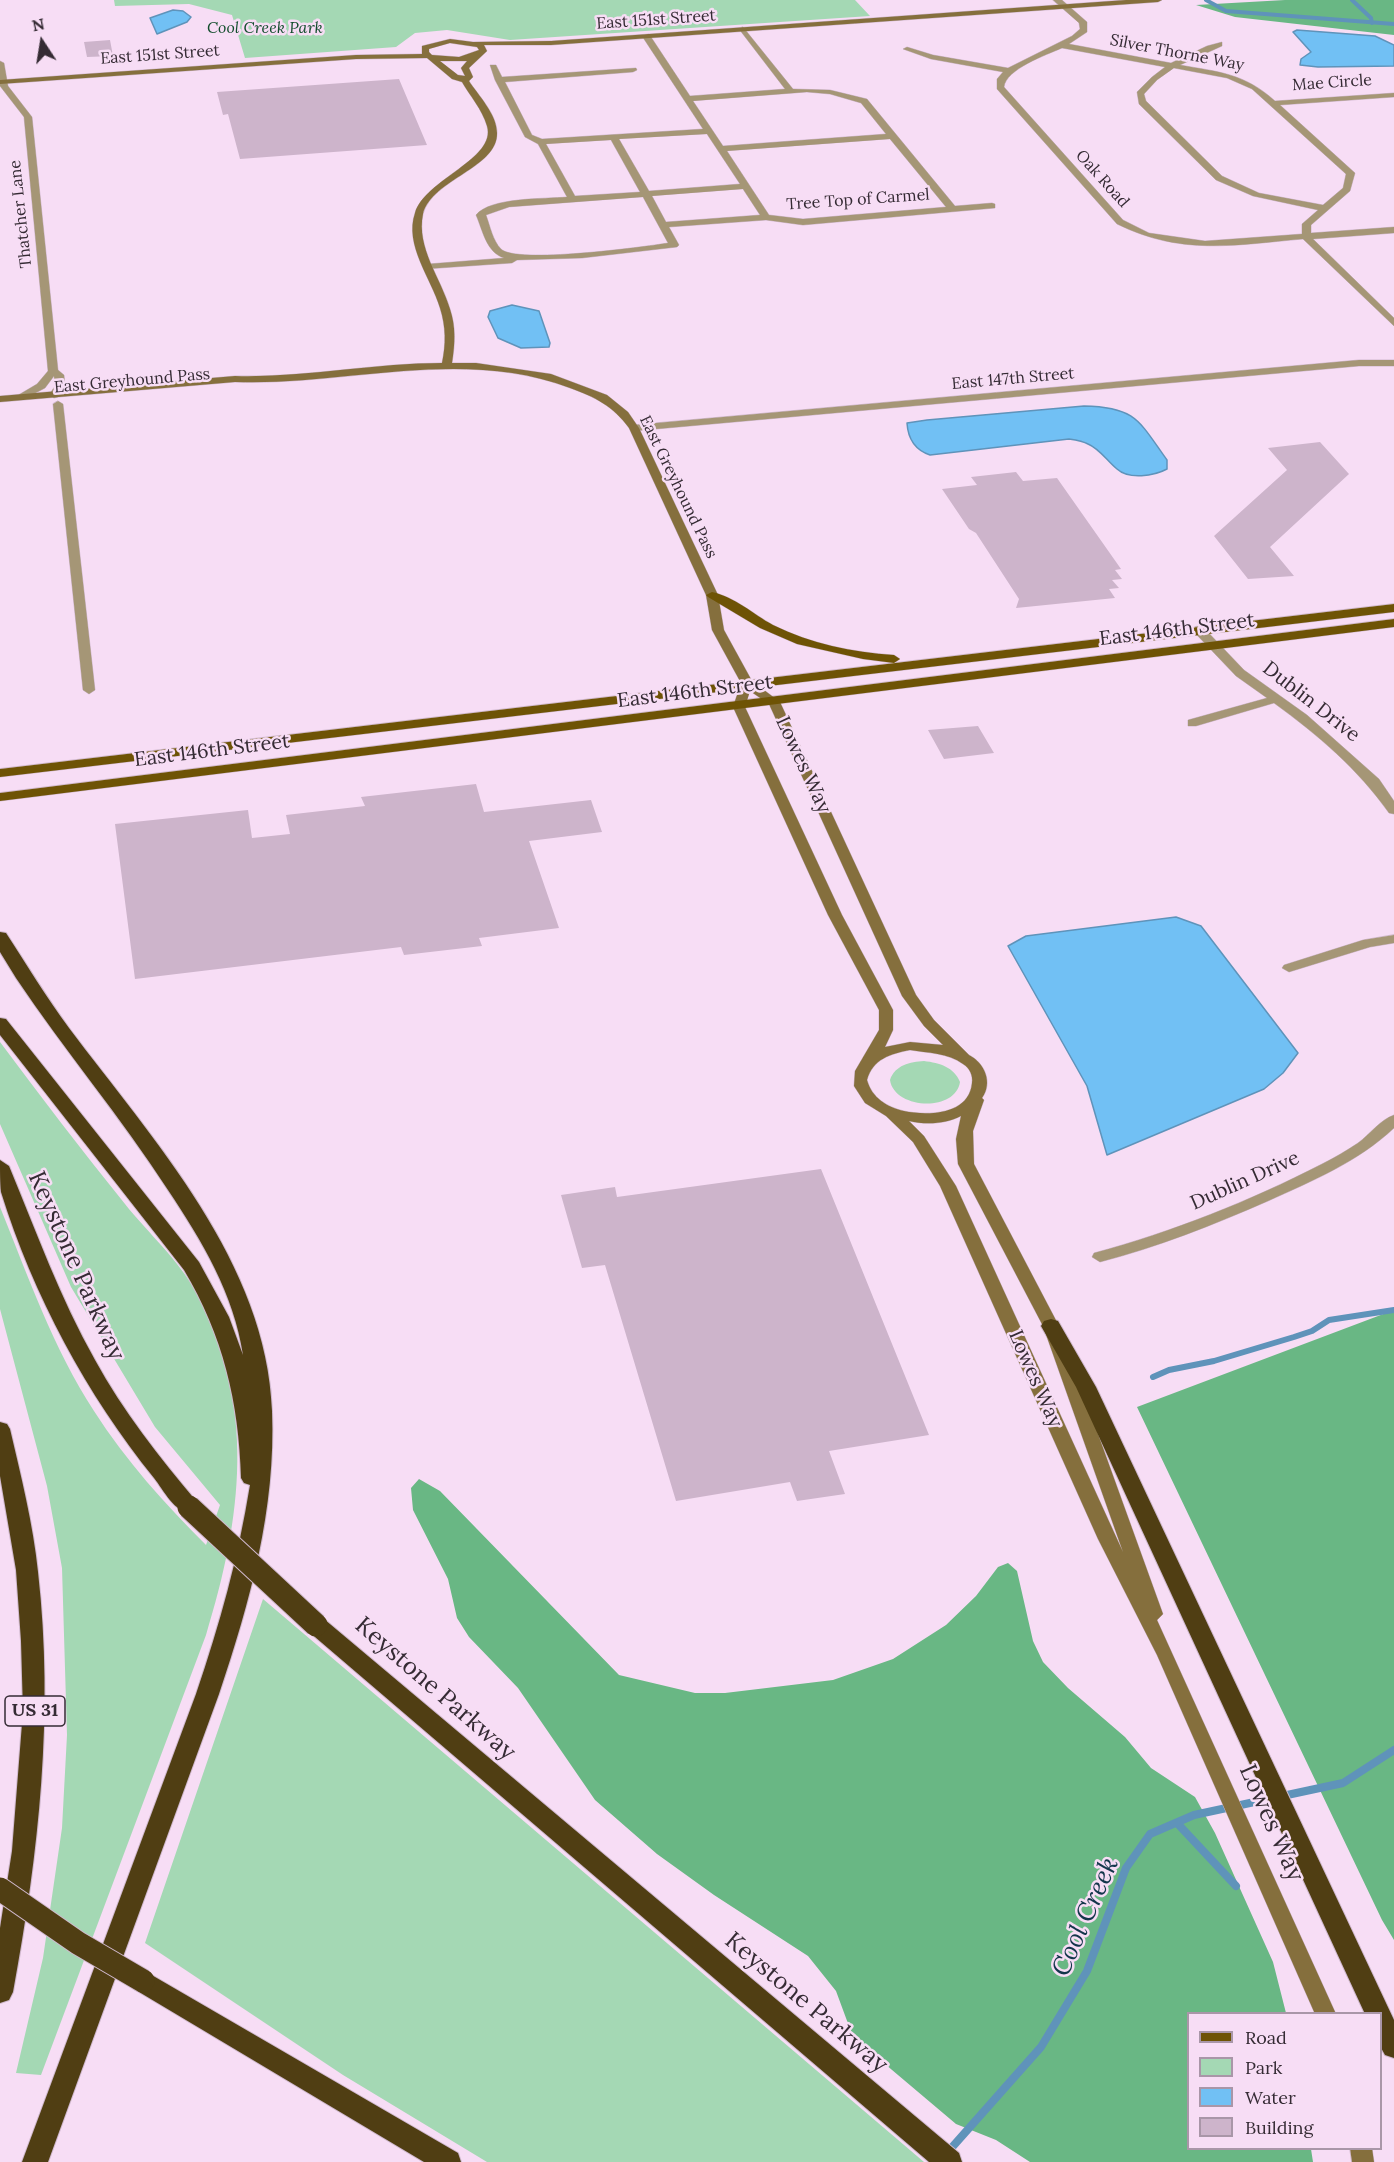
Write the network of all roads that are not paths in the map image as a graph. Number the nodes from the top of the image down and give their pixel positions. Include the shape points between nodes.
1 (1158, 0) edge
2 (1060, 3) edge
3 (744, 29) junction
4 (646, 36) junction
5 (551, 43) junction
6 (476, 44) junction
7 (1060, 45) junction
8 (1220, 45) dead end
9 (907, 49) dead end
10 (430, 53) junction
11 (476, 56) junction
12 (0, 63) edge
13 (1175, 66) junction
14 (493, 67) dead end
15 (633, 70) dead end
16 (1009, 71) junction
17 (465, 80) junction
18 (500, 80) junction
19 (1, 81) edge
20 (791, 91) junction
21 (1393, 94) edge
22 (688, 99) junction
23 (1275, 103) junction
24 (709, 131) junction
25 (892, 136) junction
26 (614, 138) junction
27 (541, 142) junction
28 (721, 149) junction
29 (745, 186) junction
30 (646, 194) junction
31 (573, 200) junction
32 (992, 206) dead end
33 (1324, 208) junction
34 (952, 209) junction
35 (765, 217) junction
36 (664, 225) junction
37 (1394, 230) edge
38 (1306, 237) junction
39 (674, 245) junction
40 (679, 254) dead end
41 (531, 258) junction
42 (428, 267) junction
43 (1394, 323) edge
44 (1394, 363) edge
45 (447, 365) junction
46 (53, 371) junction
47 (20, 397) junction
48 (0, 399) edge
49 (56, 399) junction
50 (0, 409) edge
51 (634, 428) junction
52 (712, 595) junction
53 (1394, 608) edge
54 (1394, 623) edge
55 (1199, 630) junction
56 (1210, 645) junction
57 (933, 661) junction
58 (747, 683) junction
59 (89, 690) dead end
60 (1276, 699) junction
61 (774, 702) junction
62 (739, 707) junction
63 (1192, 723) dead end
64 (0, 773) edge
65 (0, 797) edge
66 (1394, 810) edge
67 (0, 937) edge
68 (1394, 939) edge
69 (1289, 968) dead end
70 (0, 1023) edge
71 (963, 1057) junction
72 (872, 1059) junction
73 (976, 1100) junction
74 (892, 1113) junction
75 (1394, 1120) edge
76 (0, 1166) edge
77 (1100, 1257) dead end
78 (1051, 1326) junction
79 (0, 1430) edge
80 (252, 1540) junction
81 (1166, 1655) junction
82 (0, 1889) edge
83 (0, 1992) edge
84 (1326, 2012) edge
85 (1378, 2012) edge
86 (1382, 2022) edge
87 (1394, 2047) edge
88 (35, 2162) edge
89 (448, 2162) edge
90 (949, 2162) edge

1 - 2 street, East 151st Street
2 - 3 street, East 151st Street
2 - 7 street via 1083,22 1084,30
3 - 4 street, East 151st Street
3 - 20 street
4 - 5 street, East 151st Street
4 - 22 street, Tree Top of Carmel
5 - 6 street, East 151st Street
5 - 11 street, East 151st Street
6 - 10 street, East 151st Street via 450,41
6 - 11 street via 484,49
7 - 13 street, Silver Thorne Way
7 - 16 street
8 - 13 street via 1194,52
9 - 16 street
10 - 11 street, East 151st Street via 454,60
10 - 17 street via 455,77
10 - 19 street, East 151st Street
11 - 17 street via 465,68 469,77
12 - 19 street, Thatcher Lane
13 - 23 street, Silver Thorne Way via 1249,83
13 - 33 street via 1144,88 1140,98 1219,177 1246,192
14 - 18 street
15 - 18 street
16 - 38 street, Oak Road via 999,83 1005,94 1125,225 1146,235 1186,243
17 - 42 street via 492,128 492,141 480,158 445,180 420,207 416,229
18 - 27 street via 529,136
19 - 46 street, Thatcher Lane via 28,117
20 - 22 street, Tree Top of Carmel
20 - 25 street, Tree Top of Carmel via 830,92 864,101
21 - 23 street, Mae Circle
22 - 24 street, Tree Top of Carmel
23 - 33 street, Silver Thorne Way via 1351,172 1347,189
24 - 26 street
24 - 28 street, Tree Top of Carmel
25 - 28 street
25 - 34 street, Tree Top of Carmel
26 - 27 street
26 - 30 street
27 - 31 street
28 - 29 street, Tree Top of Carmel
29 - 30 street
29 - 35 street, Tree Top of Carmel
30 - 31 street
30 - 36 street
31 - 41 street via 508,204 481,215 499,253
32 - 34 street, Tree Top of Carmel
33 - 38 street, Silver Thorne Way via 1307,224
34 - 35 street, Tree Top of Carmel via 803,222
35 - 36 street, Tree Top of Carmel
36 - 39 street
37 - 38 street
38 - 43 street
39 - 40 street
39 - 41 street
41 - 42 street
42 - 45 street via 451,324
44 - 51 street, East 147th Street
45 - 49 street, East Greyhound Pass via 266,380 236,388
45 - 51 street, East Greyhound Pass via 520,371 565,381 603,397
46 - 47 street via 41,386
46 - 49 street, Thatcher Lane via 59,375
47 - 48 street, East Greyhound Pass
47 - 49 street, East Greyhound Pass
49 - 50 street, East Greyhound Pass
49 - 59 street, Thatcher Lane
51 - 52 street, East Greyhound Pass
52 - 57 main road via 774,630 815,645 865,656
52 - 58 street, East Greyhound Pass via 718,630
53 - 55 main road, East 146th Street
54 - 56 main road, East 146th Street
55 - 56 street, Dublin Drive
55 - 57 main road, East 146th Street
56 - 60 street, Dublin Drive
56 - 61 main road, East 146th Street
57 - 58 main road, East 146th Street
58 - 61 street, Lowes Way
58 - 62 street
58 - 64 main road, East 146th Street
60 - 63 street
60 - 66 street, Dublin Drive via 1342,751 1374,782
61 - 62 main road, East 146th Street
61 - 71 street, Lowes Way via 909,996
62 - 65 main road, East 146th Street
62 - 72 street, Lowes Way via 835,915 886,1010 886,1030
67 - 80 highway via 38,998 173,1183 225,1267 249,1334 263,1406 263,1474
68 - 69 street via 1368,943
70 - 80 highway via 192,1268 218,1314 238,1367 247,1406
71 - 72 street via 939,1048 910,1046 889,1050
71 - 73 street, Lowes Way via 981,1078
72 - 74 street, Lowes Way via 861,1073 861,1087 870,1100
73 - 74 street, Lowes Way via 960,1111 939,1117 915,1118
73 - 78 street, Lowes Way via 967,1116 963,1138 966,1164
74 - 81 street, Lowes Way via 919,1139 948,1186 1107,1539
75 - 77 street, Dublin Drive via 1384,1131 1328,1167 1164,1240
76 - 90 highway, Keystone Parkway, bridge via 56,1303 81,1353 137,1444 189,1507 316,1624
78 - 81 street, Lowes Way
78 - 85 highway via 1086,1387
79 - 83 highway, US 31 via 27,1558 35,1698 33,1775 24,1855
80 - 88 highway via 237,1606 215,1673
81 - 84 street, Lowes Way
82 - 89 highway, bridge via 78,1943
86 - 87 highway

